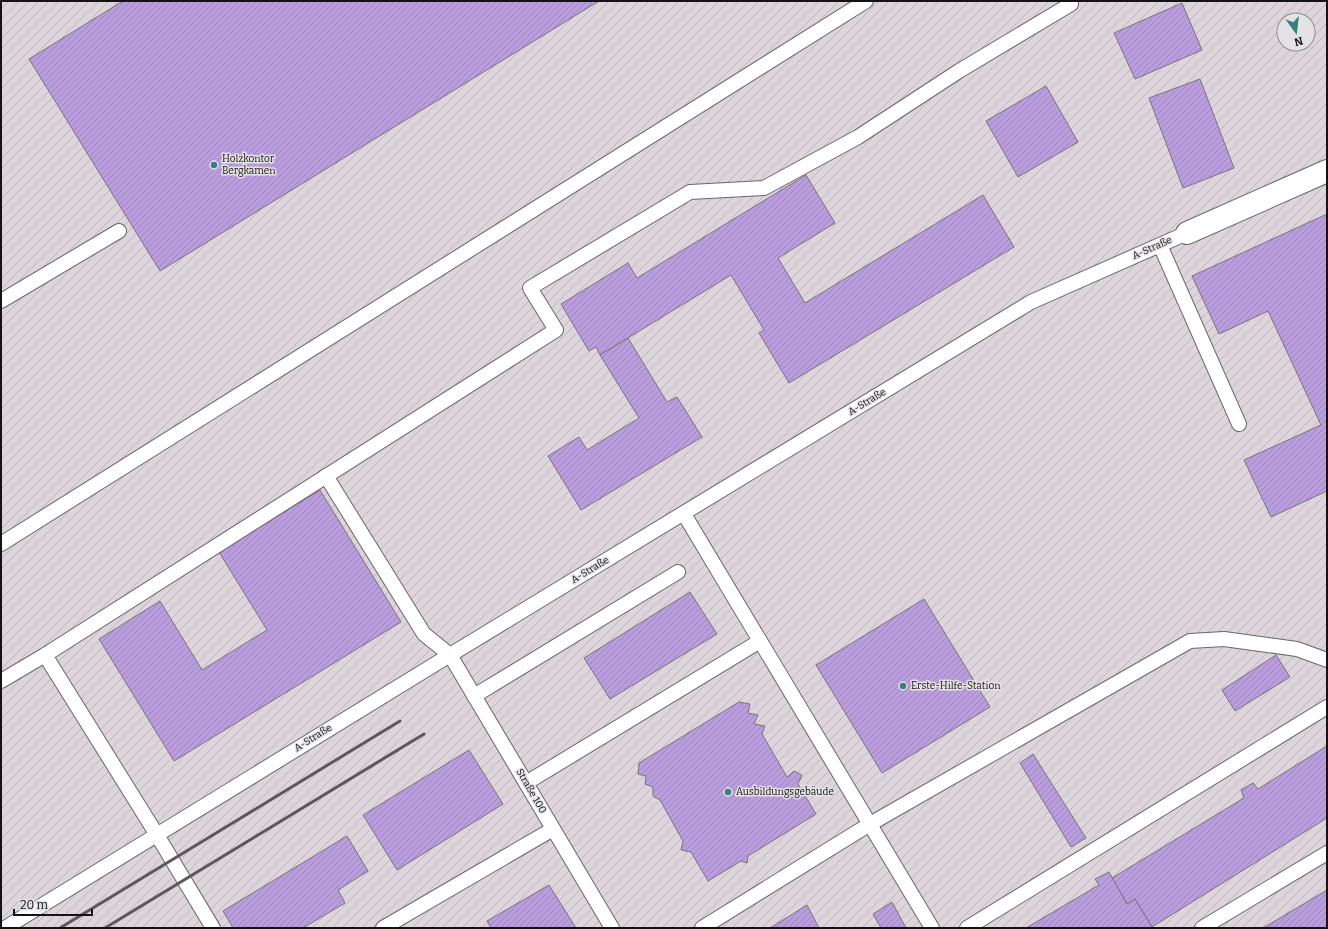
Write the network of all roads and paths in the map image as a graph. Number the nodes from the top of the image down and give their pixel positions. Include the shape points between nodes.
1 (866, 1) edge
2 (1071, 4) dead end
3 (1327, 171) edge
4 (119, 231) dead end
5 (1187, 233) joint
6 (1160, 245) junction
7 (1, 301) edge
8 (1239, 424) dead end
9 (326, 476) junction
10 (684, 514) junction
11 (1, 544) edge
12 (678, 572) dead end
13 (760, 641) junction
14 (45, 655) junction
15 (450, 655) junction
16 (1327, 660) edge
17 (1, 681) edge
18 (474, 696) junction
19 (1327, 707) edge
20 (526, 783) junction
21 (870, 824) junction
22 (553, 829) junction
23 (157, 835) junction
24 (1327, 853) edge
25 (4, 925) edge
26 (213, 928) edge
27 (383, 928) edge
28 (612, 928) edge
29 (702, 928) edge
30 (932, 928) edge
31 (967, 928) edge
32 (1202, 928) edge

1 - 11 lane
2 - 9 lane via 959,71 858,137 764,188 690,192 530,288 556,330
3 - 5 street
4 - 7 lane
5 - 6 lane, A-Straße
6 - 8 lane
6 - 10 lane, A-Straße via 1031,302
9 - 14 lane
9 - 15 lane via 424,634
10 - 13 lane
10 - 15 lane, A-Straße
12 - 18 lane
13 - 20 lane
13 - 21 lane
14 - 17 lane
14 - 23 lane
15 - 18 lane, Straße 100
15 - 23 lane, A-Straße
16 - 21 lane via 1297,649 1224,639 1190,641
18 - 20 lane, Straße 100
19 - 31 lane
20 - 22 lane, Straße 100
21 - 29 lane
21 - 30 lane
22 - 27 lane
22 - 28 lane, Straße 100
23 - 25 lane, A-Straße
23 - 26 lane
24 - 32 lane

